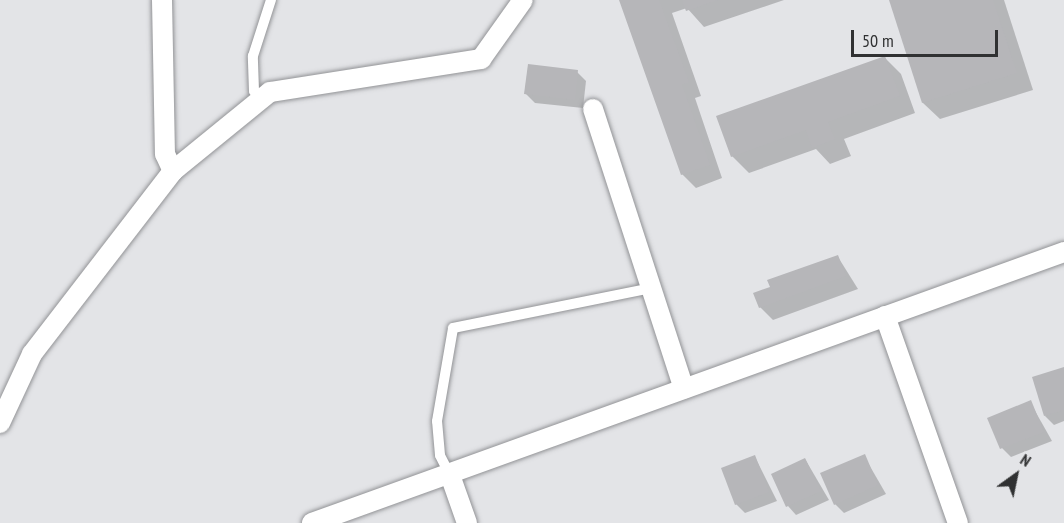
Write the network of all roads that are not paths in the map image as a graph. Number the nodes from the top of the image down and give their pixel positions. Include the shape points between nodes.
1 (162, 0) edge
2 (271, 0) edge
3 (523, 0) edge
4 (263, 99) junction
5 (593, 109) dead end
6 (173, 171) junction
7 (1064, 252) edge
8 (651, 288) junction
9 (885, 316) junction
10 (684, 389) junction
11 (0, 423) edge
12 (450, 475) junction
13 (312, 523) edge
14 (467, 523) edge
15 (958, 523) edge

1 - 6 street via 165,154
2 - 4 lane via 253,56 254,91
3 - 4 street via 498,42 481,59 281,86
4 - 6 street
5 - 8 street
6 - 11 street via 32,354
7 - 9 street
8 - 10 street
8 - 12 lane via 453,328 437,421 440,455
9 - 10 street
9 - 15 street
10 - 12 street
12 - 13 street
12 - 14 street

